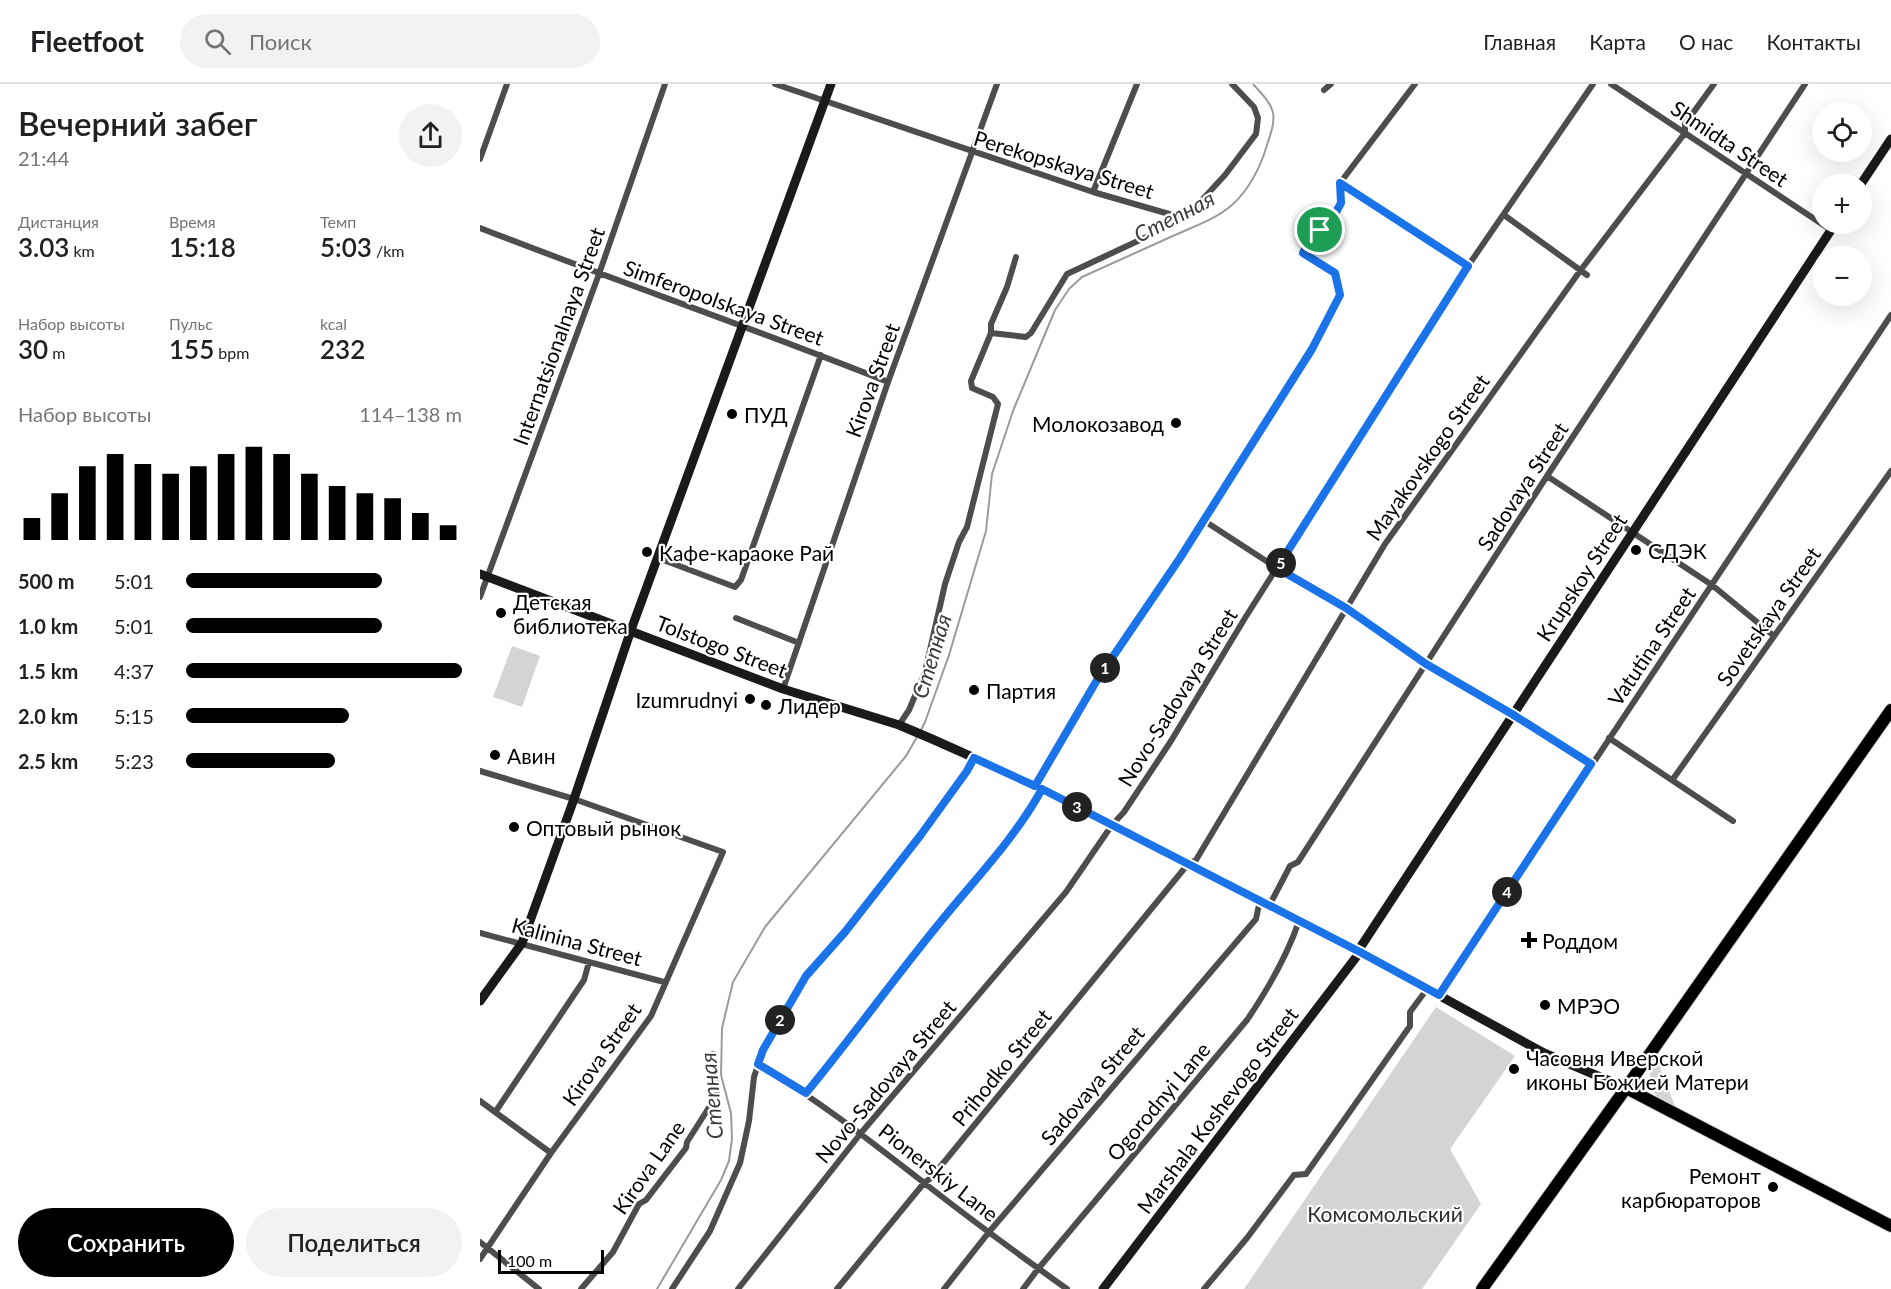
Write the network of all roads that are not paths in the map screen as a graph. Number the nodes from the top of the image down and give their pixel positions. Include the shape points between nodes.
1 (507, 84) edge
2 (665, 84) edge
3 (775, 84) edge
4 (831, 84) edge
5 (997, 84) edge
6 (1137, 84) edge
7 (1232, 84) edge
8 (1331, 84) edge
9 (1415, 84) edge
10 (1593, 84) edge
11 (1611, 84) edge
12 (1714, 84) edge
13 (1805, 84) edge
14 (1324, 90) dead end
15 (824, 102) junction
16 (1685, 133) junction
17 (1890, 145) edge
18 (972, 153) junction
19 (480, 159) edge
20 (1868, 174) edge
21 (1746, 175) junction
22 (1340, 183) junction
23 (1093, 192) junction
24 (1812, 214) edge
25 (1504, 215) junction
26 (1176, 216) junction
27 (480, 228) edge
28 (1828, 234) edge
29 (1016, 257) dead end
30 (1468, 266) junction
31 (1580, 271) junction
32 (599, 274) junction
33 (1587, 275) dead end
34 (1891, 315) edge
35 (742, 325) junction
36 (991, 333) junction
37 (821, 355) junction
38 (888, 382) junction
39 (1891, 471) edge
40 (1548, 476) junction
41 (1203, 520) junction
42 (1631, 533) junction
43 (657, 558) junction
44 (1277, 568) junction
45 (484, 576) edge
46 (1712, 585) junction
47 (480, 597) edge
48 (1346, 608) junction
49 (736, 618) dead end
50 (631, 630) junction
51 (1774, 636) junction
52 (799, 643) junction
53 (1426, 664) junction
54 (783, 689) junction
55 (1891, 710) edge
56 (1512, 714) junction
57 (902, 726) junction
58 (1609, 738) junction
59 (974, 758) junction
60 (1591, 764) junction
61 (480, 771) edge
62 (1672, 779) junction
63 (1038, 787) junction
64 (574, 799) junction
65 (1733, 821) dead end
66 (1112, 825) junction
67 (1188, 864) junction
68 (1260, 900) junction
69 (1269, 906) junction
70 (1299, 921) junction
71 (480, 933) edge
72 (522, 943) junction
73 (1359, 951) junction
74 (589, 962) junction
75 (664, 982) junction
76 (1427, 989) junction
77 (1439, 995) junction
78 (480, 1001) edge
79 (713, 1054) dead end
80 (758, 1064) junction
81 (1626, 1088) junction
82 (806, 1093) junction
83 (480, 1101) edge
84 (496, 1111) junction
85 (861, 1133) junction
86 (551, 1153) junction
87 (924, 1183) junction
88 (1891, 1226) edge
89 (989, 1232) junction
90 (480, 1242) edge
91 (488, 1248) junction
92 (480, 1259) edge
93 (1038, 1269) junction
94 (539, 1289) edge
95 (581, 1289) edge
96 (672, 1289) edge
97 (738, 1289) edge
98 (837, 1289) edge
99 (944, 1289) edge
100 (1023, 1289) edge
101 (1067, 1289) edge
102 (1103, 1289) edge
103 (1204, 1289) edge
104 (1482, 1289) edge

1 - 19 street
2 - 32 street, Internatsionalnaya Street
3 - 15 street, Perekopskaya Street
4 - 15 main road
5 - 18 street, Kirova Street
6 - 23 street
7 - 26 street, Perekopskaya Street via 1254,107 1258,118 1256,134 1190,213
8 - 14 street
9 - 22 street
10 - 25 street, Novo-Sadovaya Street
11 - 16 street, Shmidta Street
12 - 16 street, Mayakovskogo Street via 1685,124
13 - 21 street, Sadovaya Street
15 - 18 street, Perekopskaya Street
15 - 35 main road
16 - 21 street, Shmidta Street
16 - 31 street, Mayakovskogo Street
17 - 20 main road
18 - 23 street, Perekopskaya Street
18 - 38 street, Kirova Street
21 - 24 street, Shmidta Street
21 - 40 street, Sadovaya Street
22 - 30 street
22 - 41 street via 1341,203 1303,253 1335,273 1340,295 1312,349
23 - 26 street, Perekopskaya Street
25 - 30 street, Novo-Sadovaya Street
25 - 31 street
26 - 36 street via 1157,232 1067,274 1026,337
27 - 32 street, Simferopolskaya Street
28 - 42 main road, Krupskoy Street
29 - 36 street
30 - 44 street, Novo-Sadovaya Street
31 - 33 street
31 - 48 street, Mayakovskogo Street via 1384,544
32 - 35 street, Simferopolskaya Street
32 - 45 street, Internatsionalnaya Street
34 - 46 street, Vatutina Street
35 - 37 street, Simferopolskaya Street
35 - 43 main road
36 - 57 street via 971,381 972,388 993,397 998,404 992,434 967,527 945,584 925,672
37 - 38 street, Simferopolskaya Street
37 - 43 street via 741,580 735,587
38 - 52 street, Kirova Street
39 - 51 street, Sovetskaya Street
40 - 42 street
40 - 53 street, Sadovaya Street
41 - 44 street
41 - 63 street via 1097,680
42 - 46 street
42 - 56 main road, Krupskoy Street
43 - 50 main road
44 - 48 street
44 - 66 street, Novo-Sadovaya Street via 1171,741
45 - 47 street, Internatsionalnaya Street
45 - 50 main road, Tolstogo Street
46 - 51 street
46 - 58 street, Vatutina Street
48 - 53 street
48 - 67 street, Mayakovskogo Street via 1196,860
49 - 52 street
50 - 54 main road, Tolstogo Street
50 - 64 main road
51 - 62 street, Sovetskaya Street
52 - 54 street, Kirova Street
53 - 56 street
53 - 69 street, Sadovaya Street via 1298,862 1290,866
54 - 57 main road, Tolstogo Street
55 - 81 highway
56 - 60 street
56 - 73 main road, Krupskoy Street
57 - 59 main road, Tolstogo Street
58 - 60 street, Vatutina Street
58 - 62 street
59 - 63 main road, Tolstogo Street
59 - 80 street via 920,836 806,976
60 - 77 street, Vatutina Street
61 - 64 street
62 - 65 street
63 - 66 main road, Tolstogo Street
63 - 82 street via 1028,815
64 - 72 main road
64 - 75 street, Kirova Street via 723,852
66 - 67 main road, Tolstogo Street
66 - 85 street, Novo-Sadovaya Street via 1066,892
67 - 68 main road, Tolstogo Street
67 - 87 street, Prihodko Street
68 - 69 main road, Tolstogo Street
68 - 89 street, Sadovaya Street via 1256,919
69 - 70 main road, Tolstogo Street
70 - 73 main road, Tolstogo Street
70 - 93 street, Ogorodnyi Lane via 1268,987 1247,1020
71 - 72 street, Kalinina Street
72 - 74 street, Kalinina Street
72 - 78 main road
73 - 76 main road, Tolstogo Street
73 - 102 main road, Marshala Koshevogo Street
74 - 75 street, Kalinina Street
74 - 84 street via 584,980
75 - 86 street, Kirova Street via 651,1016
76 - 77 main road, Tolstogo Street
76 - 103 street via 1410,1012 1410,1026 1306,1174 1294,1175
77 - 81 main road, Tolstogo Street via 1544,1053
79 - 95 street, Kirova Lane via 715,1098 686,1148 639,1204 613,1252
80 - 82 street, Pionerskiy Lane
80 - 96 street via 750,1121 728,1195
81 - 88 highway
81 - 104 highway
82 - 85 street, Pionerskiy Lane
83 - 84 street
84 - 86 street
85 - 87 street, Pionerskiy Lane
85 - 97 street, Novo-Sadovaya Street
86 - 91 street, Kirova Street
87 - 89 street, Pionerskiy Lane
87 - 98 street, Prihodko Street
89 - 93 street, Pionerskiy Lane
89 - 99 street, Sadovaya Street
90 - 91 street
91 - 92 street, Kirova Street
91 - 94 street
93 - 100 street, Ogorodnyi Lane
93 - 101 street, Pionerskiy Lane

